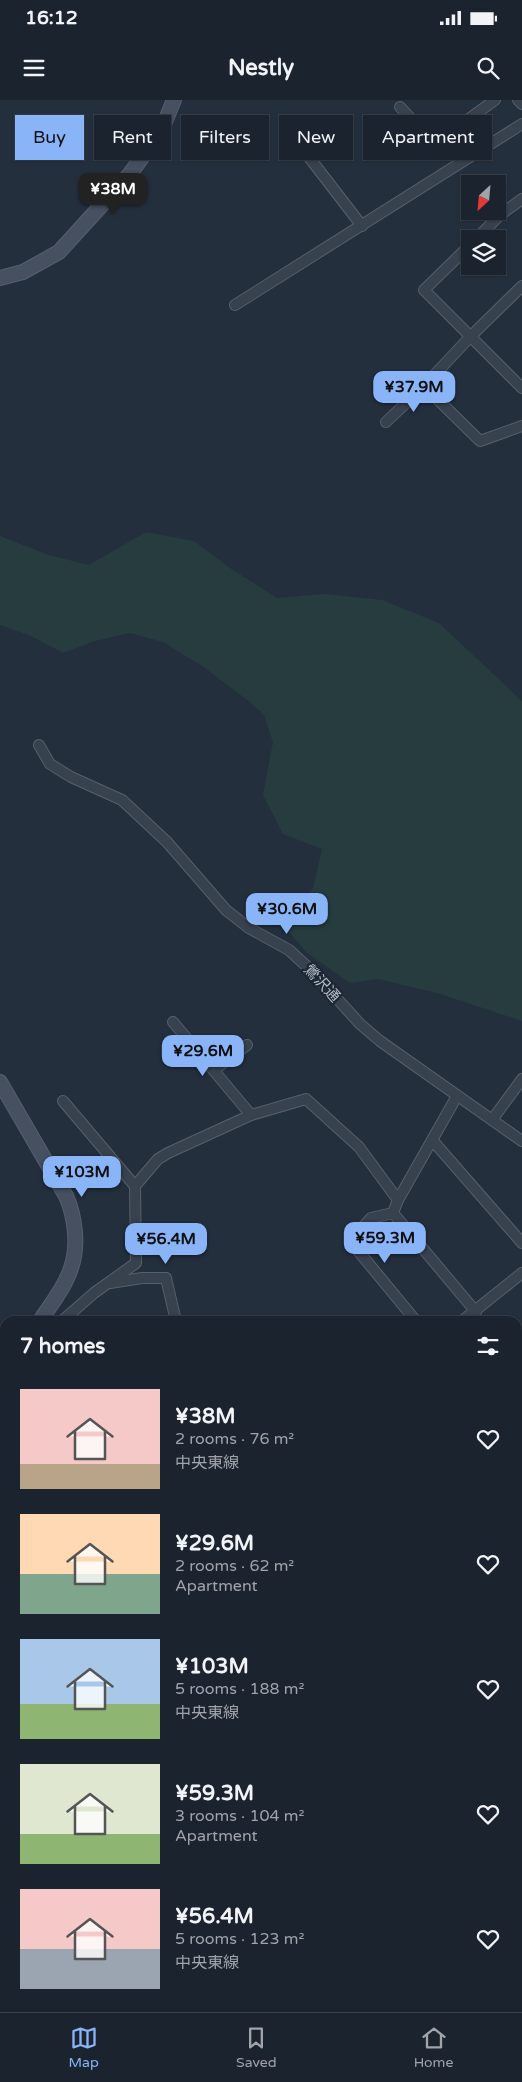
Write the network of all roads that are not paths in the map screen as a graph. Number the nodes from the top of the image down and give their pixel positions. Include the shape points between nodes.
1 (174, 100) edge
2 (495, 100) edge
3 (518, 100) edge
4 (522, 104) edge
5 (400, 107) dead end
6 (522, 124) edge
7 (311, 160) edge
8 (522, 199) edge
9 (362, 226) junction
10 (485, 230) edge
11 (461, 253) edge
12 (0, 278) edge
13 (522, 286) edge
14 (235, 305) dead end
15 (470, 337) junction
16 (424, 386) junction
17 (522, 388) edge
18 (386, 422) dead end
19 (522, 426) edge
20 (39, 745) dead end
21 (173, 1022) dead end
22 (247, 1045) dead end
23 (214, 1070) junction
24 (522, 1079) edge
25 (0, 1082) edge
26 (457, 1096) junction
27 (63, 1101) dead end
28 (251, 1115) junction
29 (492, 1120) junction
30 (433, 1141) junction
31 (522, 1141) edge
32 (135, 1186) junction
33 (398, 1200) junction
34 (393, 1213) junction
35 (522, 1243) edge
36 (522, 1273) edge
37 (108, 1283) junction
38 (476, 1312) junction
39 (43, 1316) edge
40 (68, 1316) edge
41 (175, 1316) edge
42 (412, 1316) edge
43 (470, 1316) edge

1 - 12 main road via 162,129 130,174 60,252 23,272
2 - 5 street via 434,144
3 - 4 street
6 - 9 street
7 - 9 street
8 - 10 street
9 - 14 street
11 - 15 street via 424,290
13 - 15 street
15 - 16 street
15 - 17 street
16 - 18 street
16 - 19 street via 480,441
20 - 26 street, 鶯沢通 via 50,764 122,800 167,842 226,910 248,928 289,950 360,1024
21 - 23 street
22 - 23 street
23 - 28 street
24 - 29 street
25 - 39 main road via 71,1207 72,1267
26 - 29 street, 鶯沢通
26 - 30 street
27 - 32 street
28 - 32 street via 168,1153
28 - 33 street via 306,1099 359,1147
29 - 31 street, 鶯沢通
30 - 33 street
30 - 35 street
32 - 37 street via 136,1263
33 - 34 street
34 - 38 street
34 - 42 street via 371,1218 350,1241
36 - 38 street
37 - 40 street
37 - 41 street via 166,1278
38 - 43 street

